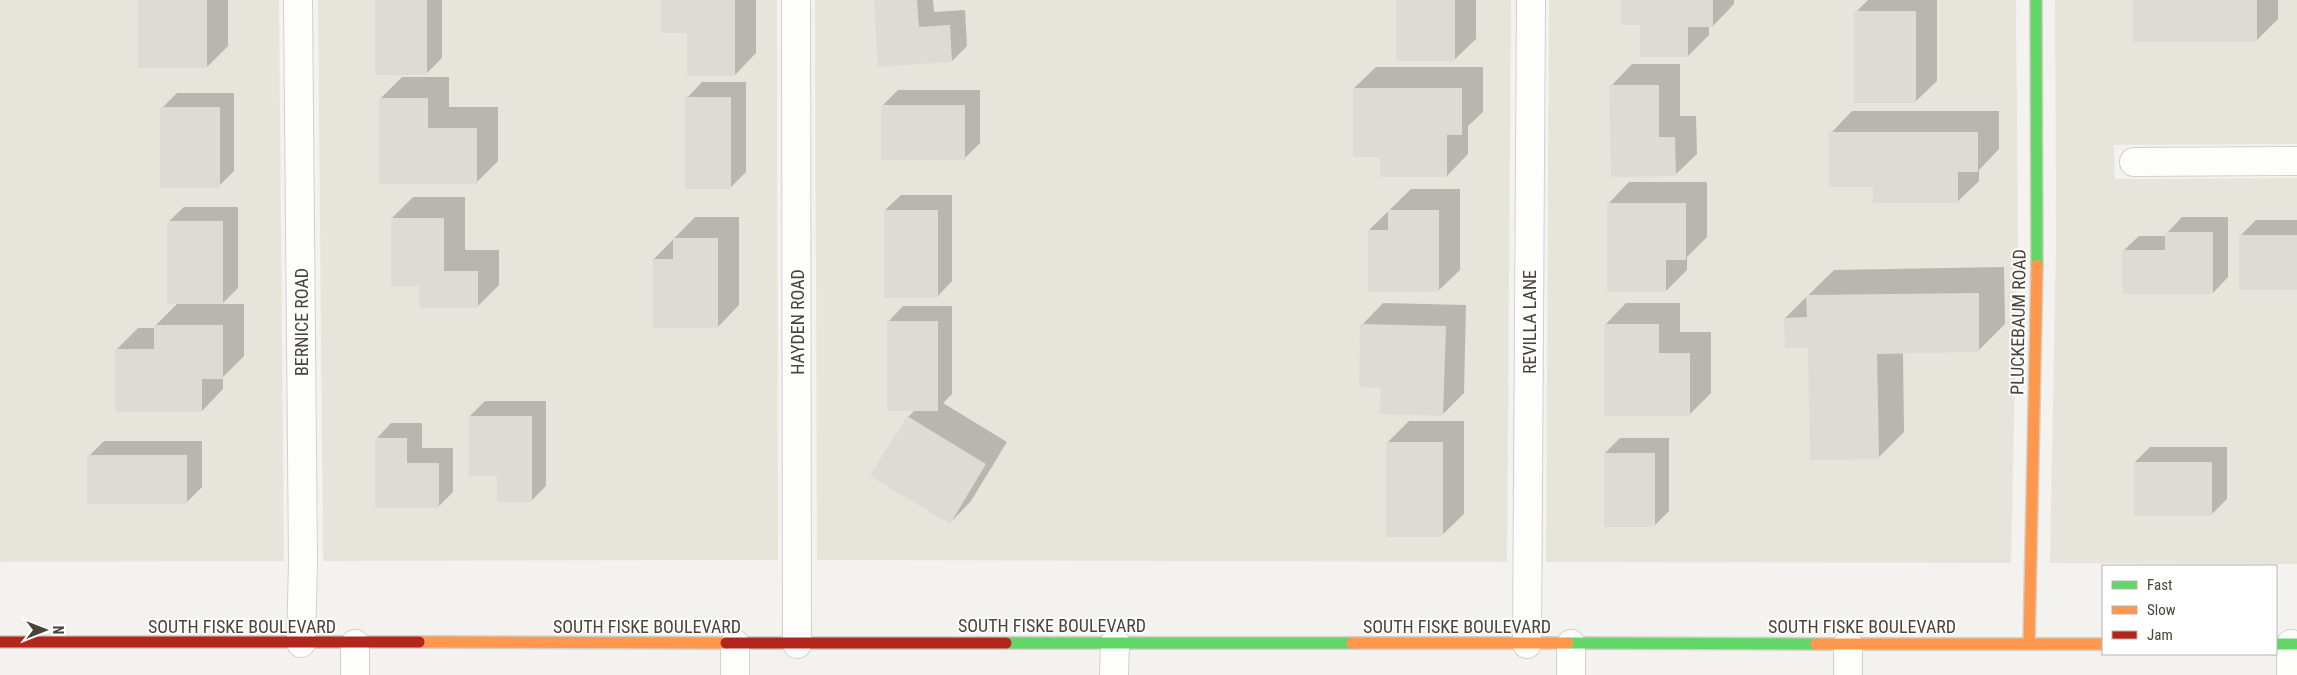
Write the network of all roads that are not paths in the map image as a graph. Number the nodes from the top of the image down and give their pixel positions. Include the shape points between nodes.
1 (298, 0) edge
2 (796, 0) edge
3 (1531, 0) edge
4 (2036, 0) edge
5 (2297, 161) edge
6 (2134, 162) dead end
7 (0, 642) edge
8 (1115, 642) junction
9 (301, 643) junction
10 (355, 644) junction
11 (735, 644) junction
12 (797, 644) junction
13 (1527, 644) junction
14 (1571, 644) junction
15 (1848, 644) junction
16 (2029, 644) junction
17 (2102, 644) edge
18 (2288, 644) edge
19 (355, 675) edge
20 (735, 675) edge
21 (1114, 675) edge
22 (1571, 675) edge
23 (1848, 675) edge
24 (2291, 675) edge

1 - 9 street, BERNICE ROAD
2 - 12 street, HAYDEN ROAD
3 - 13 street, REVILLA LANE
4 - 16 main road, PLUCKEBAUM ROAD via 2037,241
5 - 6 street
7 - 9 main road, SOUTH FISKE BOULEVARD
8 - 12 main road, SOUTH FISKE BOULEVARD
8 - 13 main road, SOUTH FISKE BOULEVARD
8 - 21 street
9 - 10 main road, SOUTH FISKE BOULEVARD
10 - 11 main road, SOUTH FISKE BOULEVARD
10 - 19 street
11 - 12 main road, SOUTH FISKE BOULEVARD
11 - 20 street
13 - 14 main road, SOUTH FISKE BOULEVARD
14 - 15 main road, SOUTH FISKE BOULEVARD
14 - 22 street
15 - 16 main road, SOUTH FISKE BOULEVARD
15 - 23 street
16 - 17 main road, SOUTH FISKE BOULEVARD
18 - 24 street

